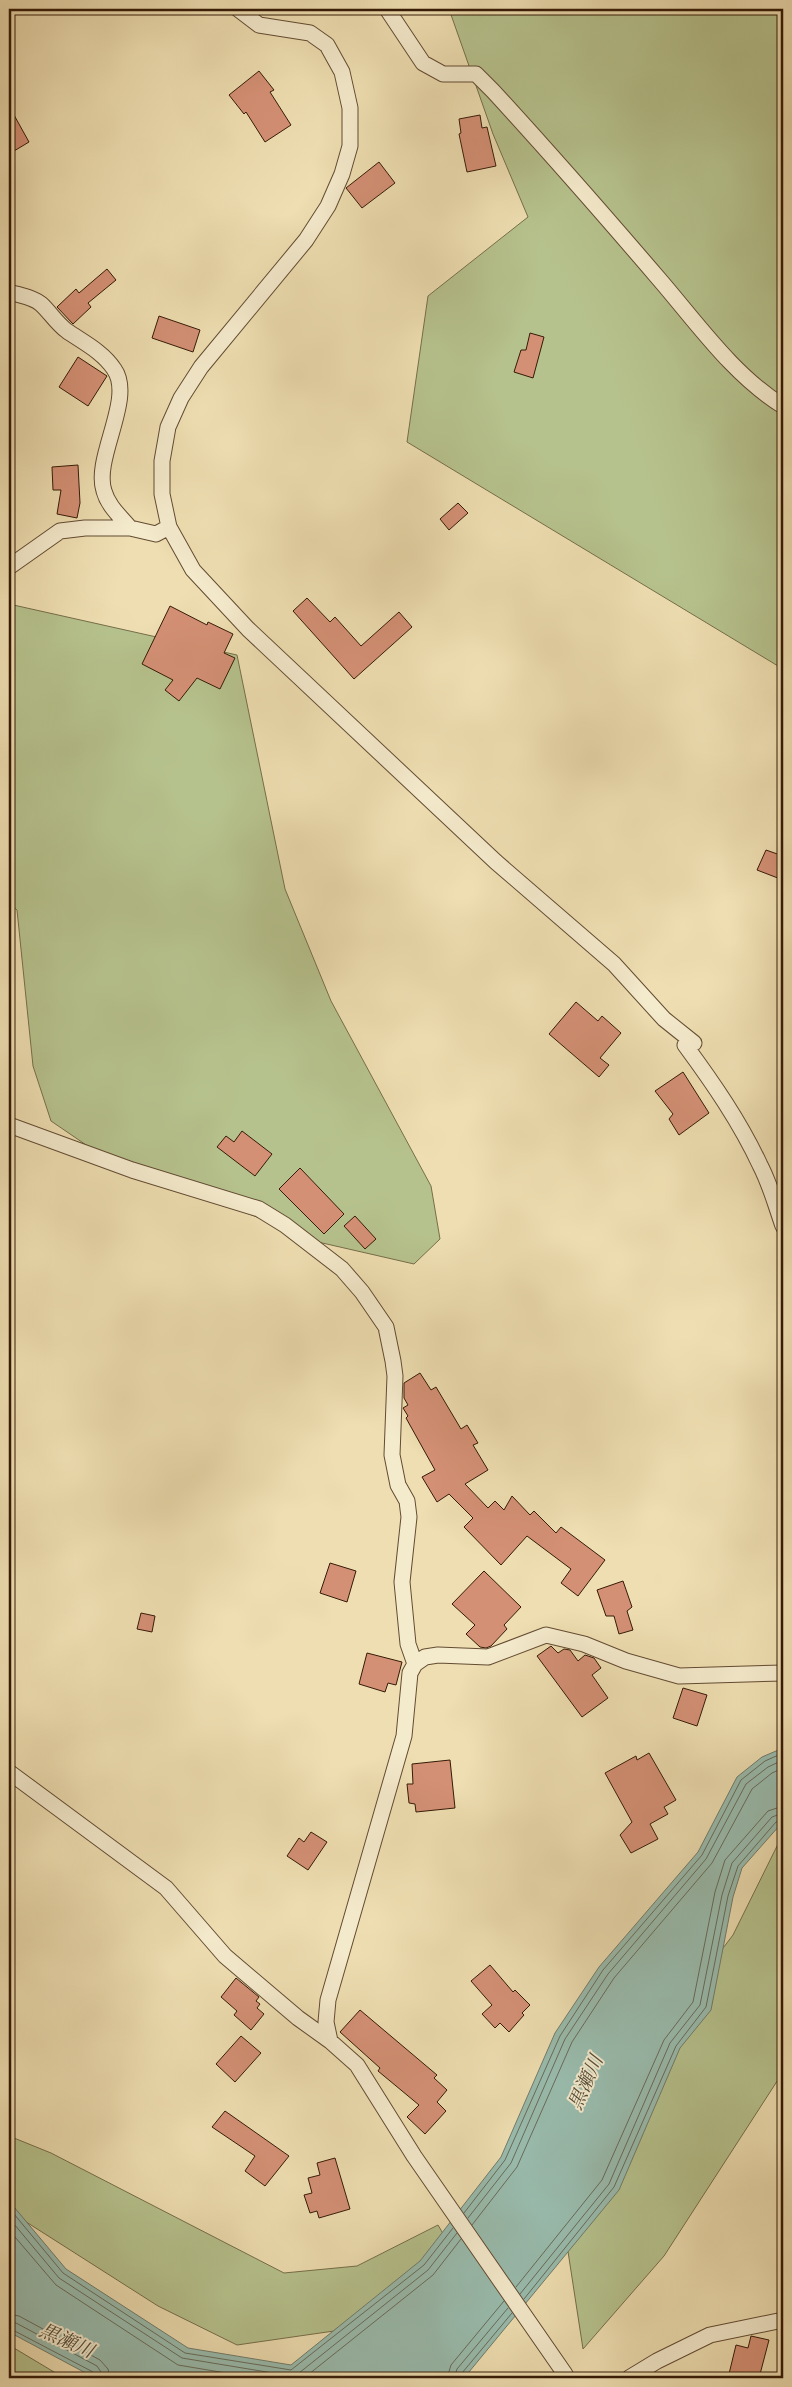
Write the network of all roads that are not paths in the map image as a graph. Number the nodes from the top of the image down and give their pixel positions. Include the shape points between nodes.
1 (238, 9) edge
2 (388, 9) edge
3 (9, 292) edge
4 (783, 406) edge
5 (169, 527) junction
6 (130, 528) junction
7 (9, 567) edge
8 (9, 1125) edge
9 (783, 1226) edge
10 (415, 1664) junction
11 (783, 1673) edge
12 (9, 1772) edge
13 (330, 2041) junction
14 (783, 2320) edge
15 (564, 2376) edge
16 (629, 2378) edge

1 - 5 street via 259,25 310,33 326,45 342,72 350,108 350,146 328,206 306,240 201,367 181,398 168,427 162,461 162,494
2 - 4 street via 423,63 443,74 476,74 493,91 720,349 763,394
3 - 6 street via 40,303 57,324 103,356 116,370 119,390 116,419 102,466 103,491
5 - 6 street via 156,534
5 - 9 street via 193,570 248,628 474,842 614,964 664,1019 694,1043 685,1045 751,1146
6 - 7 street via 60,530
8 - 10 street via 132,1170 259,1209 342,1269 362,1292 386,1327 394,1361 392,1455 398,1485 407,1501 402,1582 408,1644
10 - 11 street via 425,1657 438,1655 488,1657 546,1634 679,1676
10 - 13 street via 410,1673 404,1736 328,2000 326,2022
12 - 13 street via 166,1888 225,1956
13 - 15 street via 357,2064 414,2156
14 - 16 street via 710,2335 657,2360

